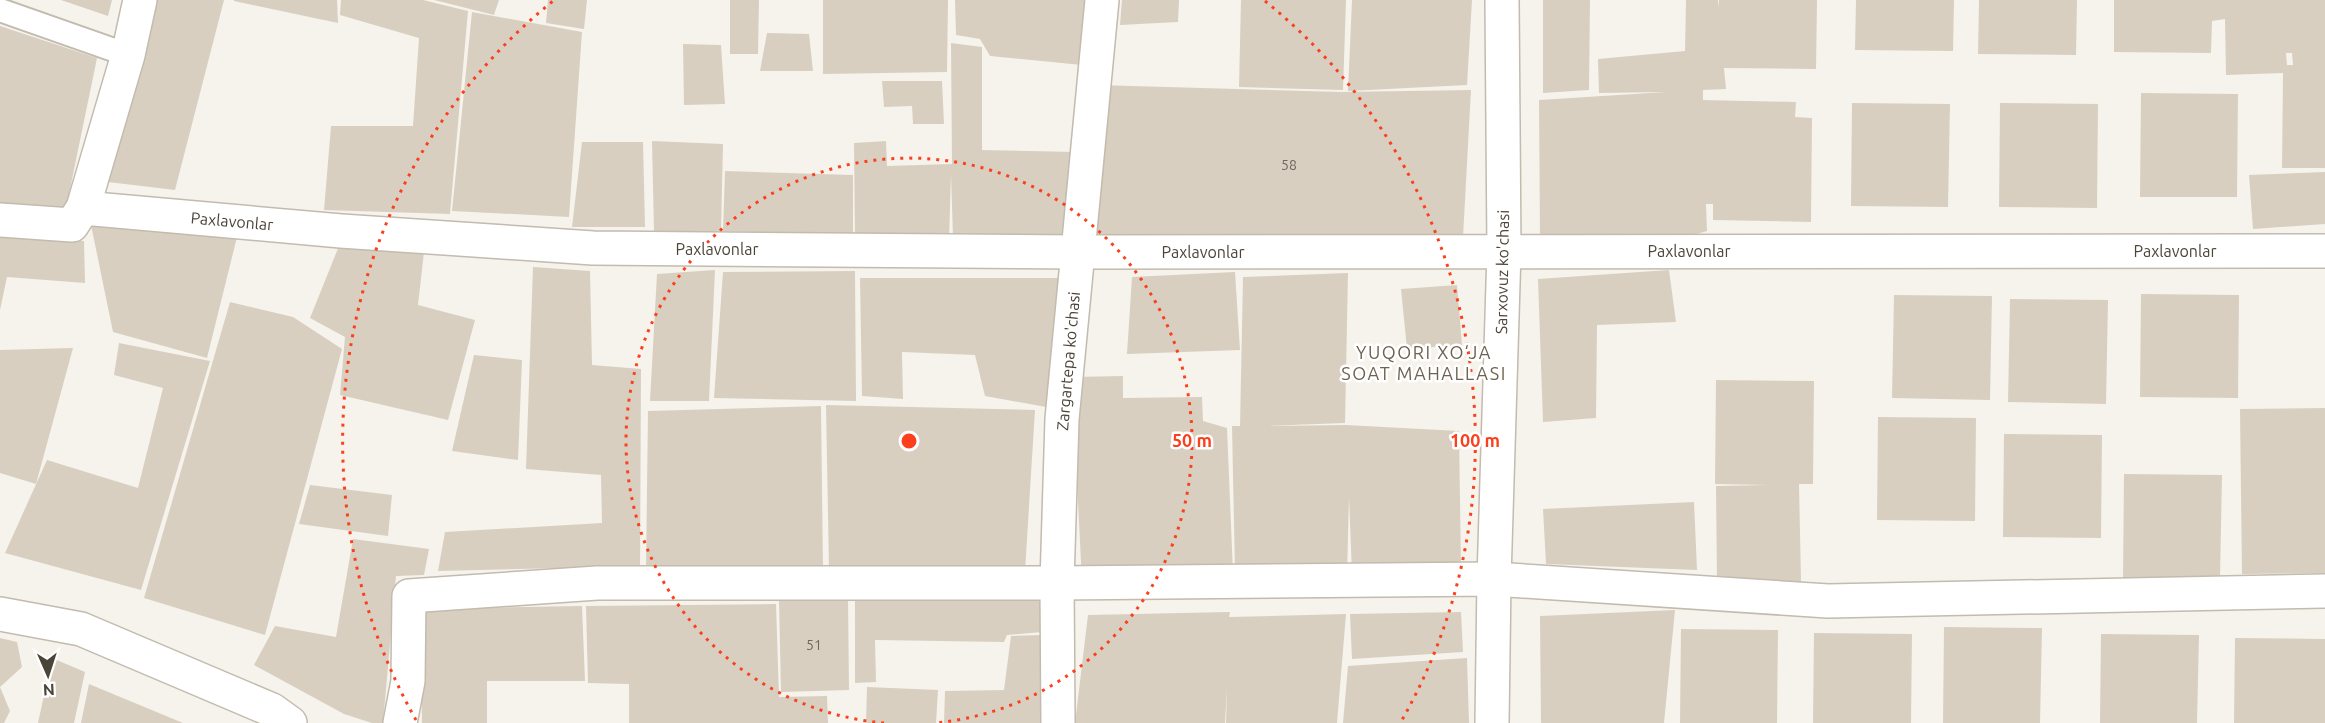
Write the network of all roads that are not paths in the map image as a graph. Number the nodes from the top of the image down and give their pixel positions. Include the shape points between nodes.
1 (140, 0) edge
2 (1102, 0) edge
3 (1502, 0) edge
4 (0, 10) edge
5 (128, 55) junction
6 (83, 208) junction
7 (0, 220) edge
8 (1503, 251) junction
9 (2325, 251) edge
10 (1078, 252) junction
11 (1494, 579) junction
12 (1057, 583) junction
13 (2325, 591) edge
14 (0, 614) edge
15 (290, 723) edge
16 (400, 723) edge
17 (1058, 723) edge
18 (1492, 723) edge

1 - 5 street
2 - 10 street, Zargartepa ko'chasi
3 - 8 street, Sarxovuz ko'chasi
4 - 5 lane
5 - 6 street
6 - 7 street via 72,225
6 - 10 street, Paxlavonlar via 593,248
8 - 9 street, Paxlavonlar
8 - 10 street, Paxlavonlar
8 - 11 street, Sarxovuz ko'chasi
10 - 12 street, Zargartepa ko'chasi via 1062,419
11 - 12 street
11 - 13 street via 1828,601
11 - 18 street, Sarxovuz ko'chasi
12 - 16 street via 597,583 409,596 408,681
12 - 17 street, Zargartepa ko'chasi
14 - 15 street via 81,629 273,710

